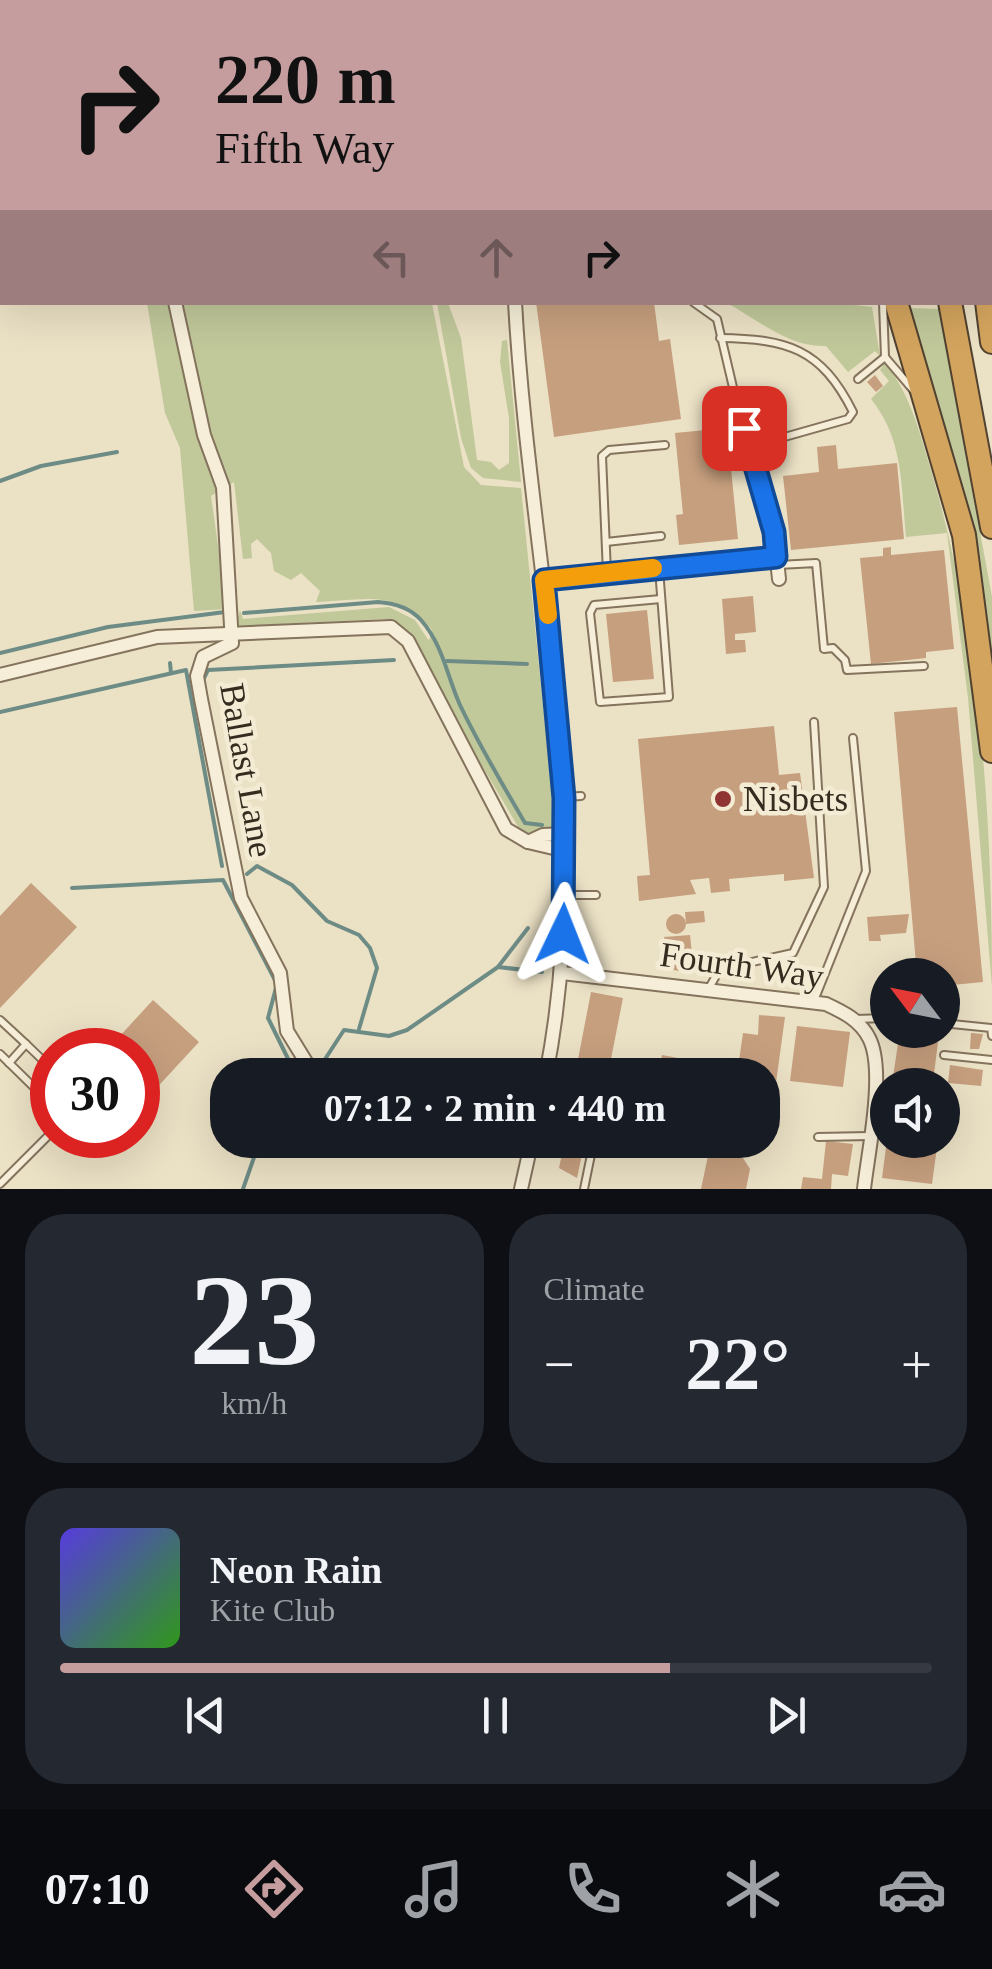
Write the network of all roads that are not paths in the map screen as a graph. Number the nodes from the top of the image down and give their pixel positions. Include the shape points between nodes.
1 (176, 305) edge
2 (515, 305) edge
3 (697, 305) edge
4 (883, 305) edge
5 (884, 305) edge
6 (897, 305) edge
7 (951, 305) edge
8 (990, 305) edge
9 (720, 338) junction
10 (992, 342) edge
11 (885, 357) junction
12 (858, 379) dead end
13 (928, 408) junction
14 (740, 414) joint
15 (664, 445) dead end
16 (749, 447) junction
17 (992, 527) edge
18 (661, 536) dead end
19 (606, 542) junction
20 (659, 567) junction
21 (777, 567) junction
22 (608, 574) junction
23 (544, 580) junction
24 (661, 599) junction
25 (231, 633) junction
26 (924, 666) dead end
27 (0, 674) edge
28 (814, 722) dead end
29 (853, 738) dead end
30 (992, 751) edge
31 (581, 796) dead end
32 (564, 798) junction
33 (565, 834) junction
34 (528, 842) junction
35 (566, 851) junction
36 (565, 895) junction
37 (596, 895) dead end
38 (562, 973) junction
39 (708, 989) junction
40 (814, 1002) junction
41 (854, 1019) junction
42 (870, 1019) edge
43 (0, 1020) edge
44 (960, 1025) edge
45 (992, 1036) edge
46 (26, 1044) junction
47 (30, 1048) edge
48 (0, 1054) edge
49 (944, 1056) dead end
50 (304, 1058) edge
51 (549, 1058) edge
52 (992, 1060) edge
53 (9, 1063) junction
54 (873, 1068) edge
55 (30, 1083) edge
56 (870, 1136) joint
57 (818, 1137) dead end
58 (30, 1154) edge
59 (528, 1158) edge
60 (590, 1158) edge
61 (0, 1184) edge
62 (521, 1189) edge
63 (584, 1189) edge
64 (864, 1189) edge

1 - 25 street, Ballast Lane via 204,435 223,487
2 - 23 street
3 - 9 lane via 717,319
4 - 11 lane
5 - 13 highway
6 - 13 highway
7 - 17 highway
8 - 10 highway
9 - 14 lane
9 - 16 lane via 772,339 820,362 853,412
11 - 12 lane
11 - 13 lane
13 - 30 highway via 970,566
14 - 16 street
15 - 19 lane via 603,454
16 - 21 street via 774,532
18 - 19 lane
19 - 22 lane
20 - 21 street
20 - 22 street
20 - 24 lane
21 - 26 lane via 816,563 824,648 833,648 846,670
22 - 23 street
23 - 32 street
24 - 24 lane via 669,696 600,702 594,605
25 - 27 street via 157,637
25 - 34 street via 378,627 401,634 500,820
25 - 50 street, Ballast Lane via 232,644 203,657 197,676 229,849 253,928 280,973 287,1031
28 - 39 lane via 824,887 793,954 720,969
29 - 40 lane via 866,871
31 - 32 lane
32 - 33 street
33 - 34 street
33 - 35 street
34 - 35 street
35 - 36 street
36 - 37 lane
36 - 38 street
38 - 39 street, Fourth Way
38 - 51 street
39 - 40 street, Fourth Way
40 - 41 street, Fourth Way
41 - 42 lane
41 - 54 street, Fourth Way via 874,1052
43 - 46 lane
44 - 45 lane via 991,1028
46 - 47 lane
46 - 53 lane
48 - 53 lane
49 - 52 lane
53 - 55 lane
56 - 57 lane
56 - 64 street, Fourth Way
58 - 61 lane
59 - 62 street
60 - 63 lane

